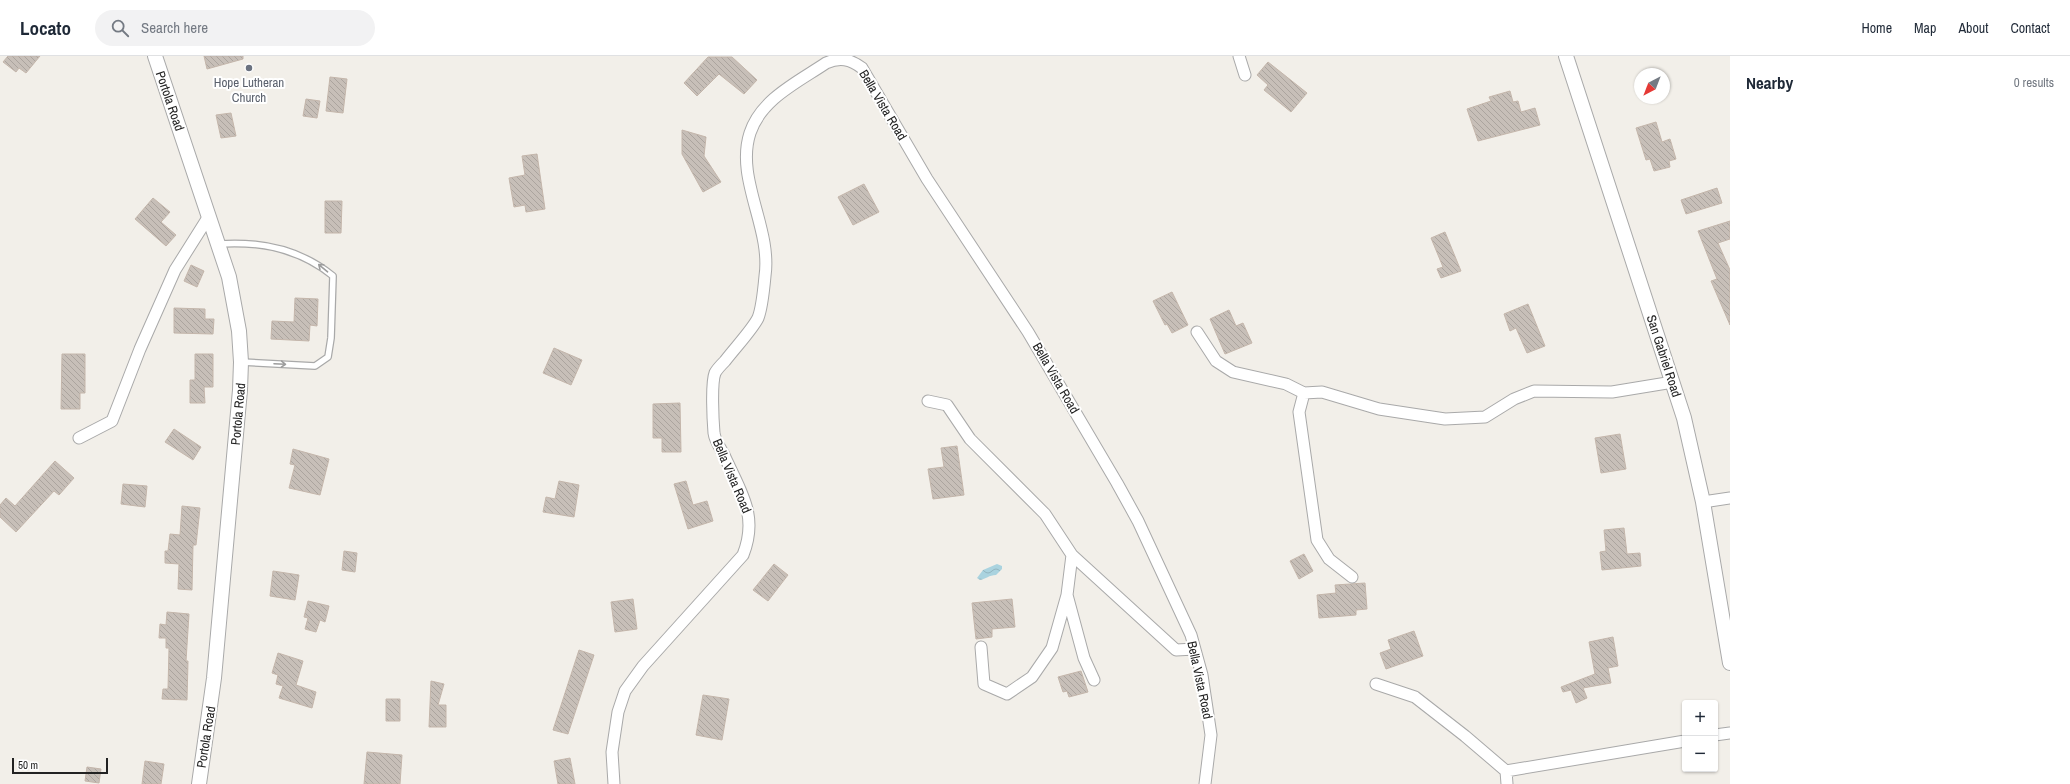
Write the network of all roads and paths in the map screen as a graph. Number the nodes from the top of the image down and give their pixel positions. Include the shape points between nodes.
1 (155, 56) edge
2 (1239, 56) edge
3 (1566, 56) edge
4 (836, 58) edge
5 (1245, 75) dead end
6 (209, 216) junction
7 (218, 244) junction
8 (1197, 332) dead end
9 (241, 362) junction
10 (1673, 382) junction
11 (1304, 393) junction
12 (928, 401) dead end
13 (79, 438) dead end
14 (1730, 498) edge
15 (1702, 502) junction
16 (1072, 555) junction
17 (1352, 577) dead end
18 (1067, 594) junction
19 (981, 647) dead end
20 (1195, 649) junction
21 (1730, 663) edge
22 (1094, 680) dead end
23 (1376, 684) dead end
24 (1730, 733) edge
25 (1718, 735) edge
26 (1682, 742) edge
27 (1506, 771) junction
28 (198, 784) edge
29 (614, 784) edge
30 (1205, 784) edge
31 (1507, 784) edge

1 - 6 street, Portola Road
2 - 5 street
3 - 10 street, San Gabriel Road
4 - 20 street, Bella Vista Road via 854,62 862,68 927,179 1028,332 1138,521 1191,635
4 - 29 street, Bella Vista Road via 774,98 764,108 750,132 746,167 764,234 765,274 758,317 715,373 714,403 714,436 746,504 750,529 743,555 643,666 625,691 618,712 612,752
6 - 7 street, Portola Road
6 - 13 street via 175,270 140,348 112,421
7 - 9 street, Portola Road via 230,277 235,302
9 -> 7 lane via 315,366 328,357 333,276 317,263 295,252 243,242
8 - 11 street via 1216,361 1234,372 1286,384
9 - 28 street, Portola Road via 214,678
10 - 11 street via 1612,392 1534,391 1514,399 1486,418 1445,419 1379,409 1322,392
10 - 15 street, San Gabriel Road via 1684,418
11 - 17 street via 1299,412 1318,540 1329,559
12 - 16 street via 947,405 970,439 1045,514
14 - 15 street
15 - 21 street, San Gabriel Road
16 - 18 street
16 - 20 street via 1176,650
18 - 19 street via 1052,648 1032,677 1007,694 984,684
18 - 22 street via 1084,658
20 - 30 street, Bella Vista Road via 1202,675 1211,735
23 - 27 street via 1415,697
24 - 25 street
26 - 27 street
27 - 31 street

